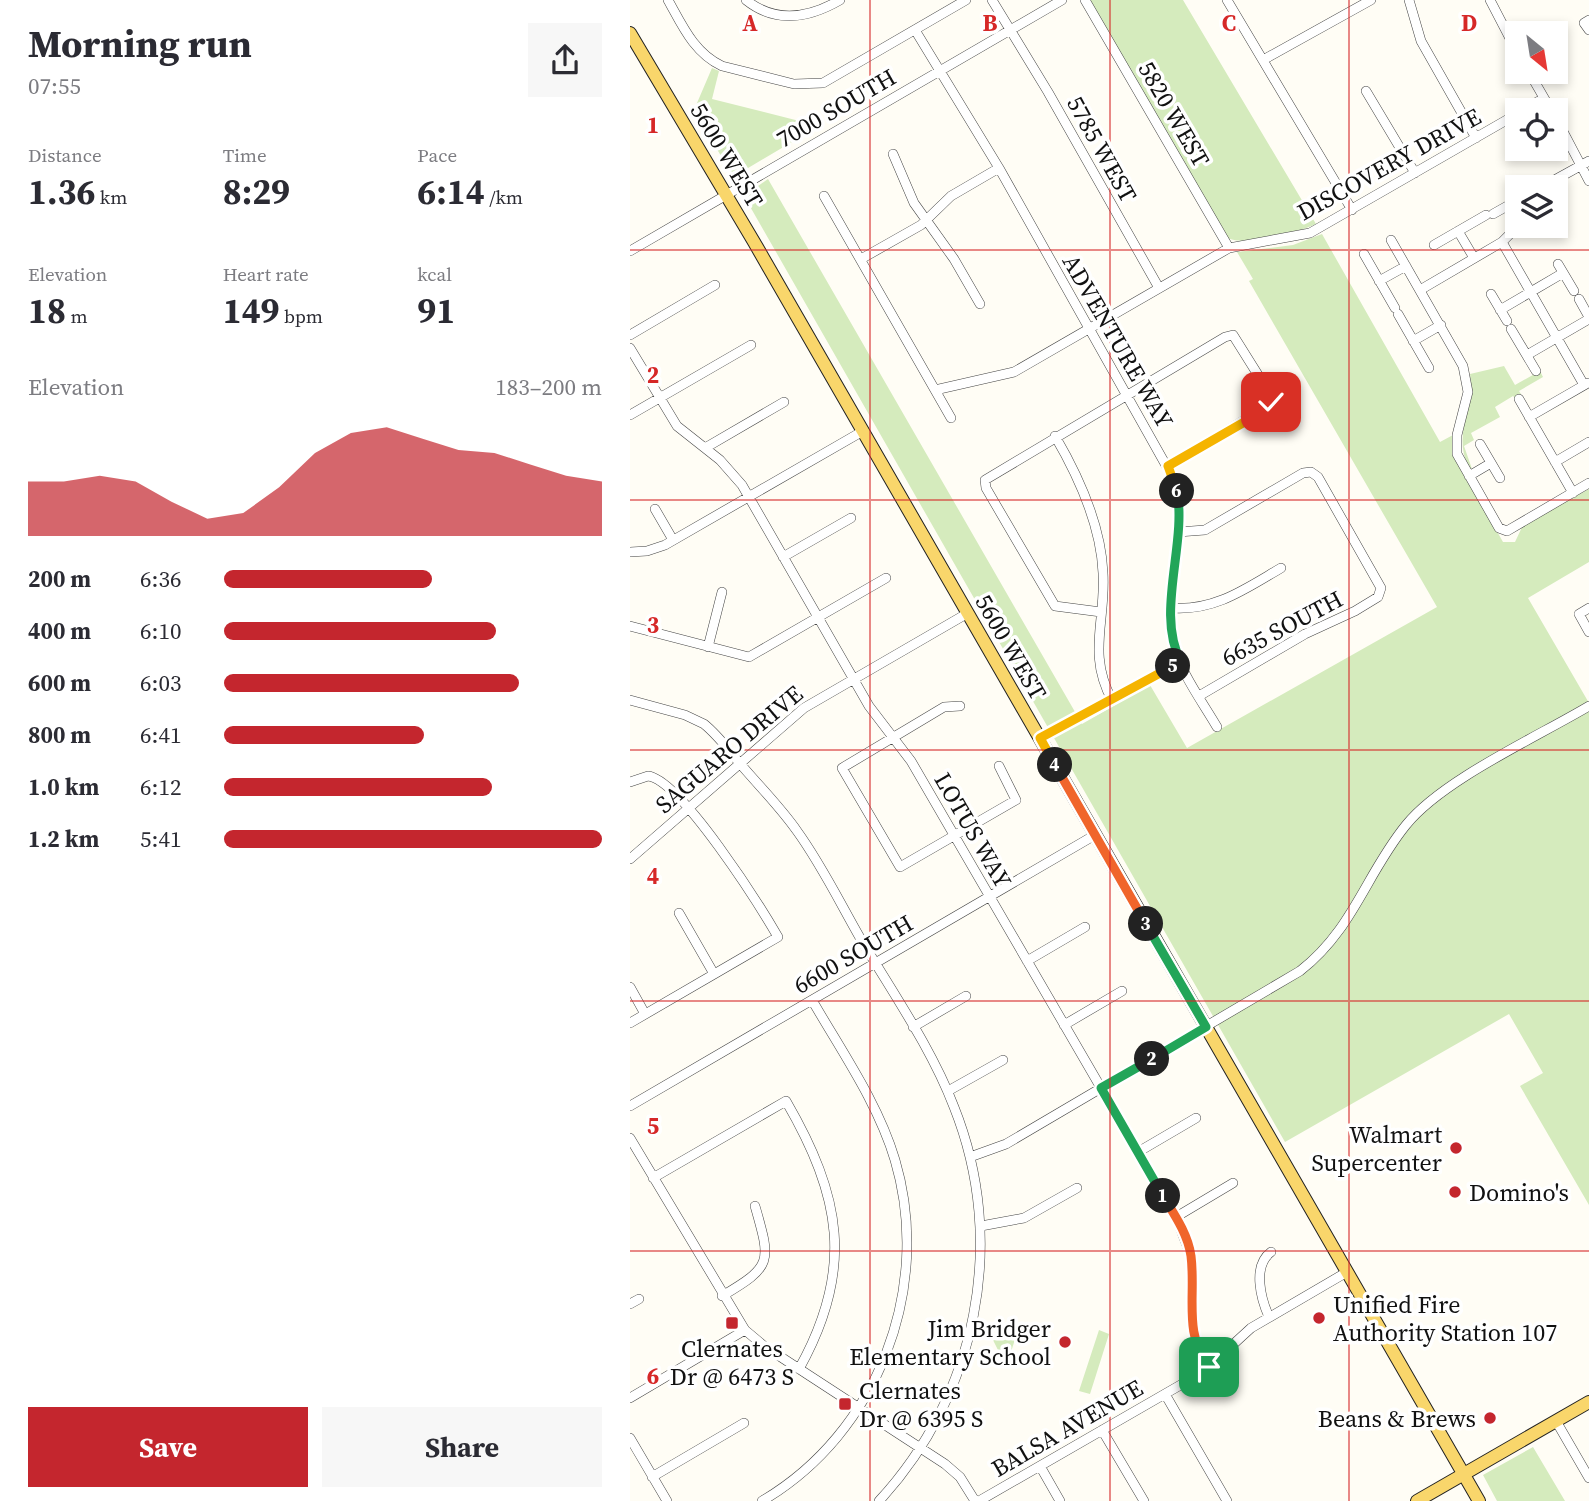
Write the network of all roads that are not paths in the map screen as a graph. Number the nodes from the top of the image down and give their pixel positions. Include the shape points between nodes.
1 (668, 0) edge
2 (746, 0) edge
3 (840, 0) edge
4 (966, 0) edge
5 (992, 0) edge
6 (1062, 0) edge
7 (1085, 0) edge
8 (1227, 0) edge
9 (1371, 0) edge
10 (1409, 0) edge
11 (1490, 0) edge
12 (825, 4) edge
13 (1505, 29) edge
14 (915, 30) junction
15 (1009, 30) junction
16 (630, 33) edge
17 (1264, 60) junction
18 (939, 70) junction
19 (1536, 84) edge
20 (1366, 91) dead end
21 (1544, 98) edge
22 (1505, 121) edge
23 (1568, 136) edge
24 (1476, 138) junction
25 (893, 154) dead end
26 (1586, 162) edge
27 (999, 168) junction
28 (1415, 173) junction
29 (1563, 175) edge
30 (1589, 181) edge
31 (726, 194) junction
32 (824, 196) dead end
33 (1505, 207) edge
34 (1352, 210) junction
35 (926, 220) junction
36 (1458, 231) junction
37 (1506, 238) edge
38 (1391, 240) dead end
39 (1502, 242) junction
40 (1434, 245) dead end
41 (1229, 248) junction
42 (630, 251) edge
43 (1364, 254) dead end
44 (1474, 258) junction
45 (860, 260) junction
46 (1558, 264) dead end
47 (1406, 266) junction
48 (1563, 273) junction
49 (1380, 281) junction
50 (715, 285) dead end
51 (1159, 288) junction
52 (1420, 290) junction
53 (1531, 292) junction
54 (1491, 294) dead end
55 (981, 304) dead end
56 (1500, 310) junction
57 (1589, 318) edge
58 (1440, 325) junction
59 (1089, 329) junction
60 (630, 335) edge
61 (1557, 338) junction
62 (1413, 341) junction
63 (751, 345) dead end
64 (630, 348) edge
65 (1527, 355) junction
66 (1429, 368) dead end
67 (1536, 371) dead end
68 (1587, 384) edge
69 (936, 390) junction
70 (1127, 394) junction
71 (659, 398) junction
72 (1518, 399) dead end
73 (785, 402) dead end
74 (630, 415) edge
75 (1529, 417) junction
76 (951, 418) dead end
77 (863, 431) junction
78 (1055, 436) junction
79 (1589, 442) edge
80 (1480, 444) dead end
81 (705, 448) junction
82 (1555, 461) junction
83 (1491, 463) junction
84 (1168, 466) junction
85 (1469, 476) junction
86 (1500, 478) dead end
87 (1589, 483) edge
88 (1573, 493) junction
89 (748, 497) junction
90 (655, 509) dead end
91 (850, 518) dead end
92 (1178, 533) junction
93 (673, 540) junction
94 (630, 552) edge
95 (783, 557) junction
96 (1281, 568) dead end
97 (886, 578) dead end
98 (722, 592) dead end
99 (1172, 608) junction
100 (1589, 608) edge
101 (1101, 612) junction
102 (968, 613) junction
103 (818, 617) junction
104 (630, 626) edge
105 (1589, 632) edge
106 (708, 647) junction
107 (1181, 662) junction
108 (853, 679) junction
109 (1199, 696) junction
110 (630, 700) edge
111 (1112, 700) junction
112 (960, 706) dead end
113 (1589, 706) edge
114 (1217, 727) dead end
115 (891, 737) junction
116 (1040, 738) junction
117 (740, 764) junction
118 (999, 766) dead end
119 (630, 782) edge
120 (687, 809) junction
121 (1095, 835) junction
122 (955, 838) junction
123 (630, 859) edge
124 (989, 897) junction
125 (679, 913) dead end
126 (1085, 927) dead end
127 (1027, 961) junction
128 (875, 963) junction
129 (714, 974) junction
130 (630, 987) edge
131 (1122, 991) dead end
132 (966, 996) dead end
133 (812, 1000) junction
134 (645, 1014) junction
135 (630, 1023) edge
136 (1064, 1025) junction
137 (912, 1027) junction
138 (1206, 1027) junction
139 (1003, 1060) dead end
140 (1101, 1088) junction
141 (948, 1091) junction
142 (630, 1106) edge
143 (1196, 1118) dead end
144 (630, 1138) edge
145 (1138, 1152) junction
146 (970, 1157) junction
147 (653, 1178) junction
148 (1233, 1183) dead end
149 (1077, 1188) dead end
150 (755, 1206) dead end
151 (1176, 1217) junction
152 (981, 1226) junction
153 (1271, 1252) dead end
154 (1347, 1272) junction
155 (722, 1296) junction
156 (1269, 1317) junction
157 (745, 1330) junction
158 (1209, 1367) junction
159 (799, 1369) junction
160 (1165, 1394) junction
161 (630, 1398) edge
162 (1589, 1402) edge
163 (859, 1408) junction
164 (1556, 1420) junction
165 (744, 1423) dead end
166 (1102, 1430) junction
167 (630, 1438) edge
168 (921, 1447) junction
169 (1040, 1466) junction
170 (1463, 1474) junction
171 (652, 1477) junction
172 (1589, 1478) edge
173 (886, 1499) edge
174 (667, 1501) edge
175 (762, 1501) edge
176 (977, 1501) edge
177 (1060, 1501) edge
178 (1144, 1501) edge
179 (1227, 1501) edge
180 (1418, 1501) edge
181 (1479, 1501) edge

1 - 14 street via 694,43 711,60 803,85 828,81
2 - 12 street via 788,16 810,15
3 - 12 street
4 - 14 street
5 - 15 street, 5785 WEST
6 - 15 street, 7000 SOUTH
7 - 41 street, 5820 WEST
8 - 17 street
9 - 17 street
10 - 24 street via 1421,41
11 - 13 street
14 - 18 street, ADVENTURE WAY
15 - 18 street, 7000 SOUTH
15 - 51 street, 5785 WEST
16 - 31 main road, 5600 WEST
17 - 34 street
18 - 27 street, ADVENTURE WAY
18 - 31 street, 7000 SOUTH
19 - 21 street
20 - 28 street
22 - 24 street, DISCOVERY DRIVE
23 - 26 street
24 - 28 street, DISCOVERY DRIVE
25 - 35 street
26 - 29 street
26 - 30 street
27 - 35 street via 951,196
27 - 59 street, ADVENTURE WAY
28 - 34 street, DISCOVERY DRIVE
31 - 42 street, 7000 SOUTH
31 - 77 main road, 5600 WEST
32 - 45 street
33 - 36 street
34 - 41 street, DISCOVERY DRIVE via 1300,237
35 - 45 street
35 - 55 street
36 - 40 street
36 - 44 street
37 - 39 street
38 - 47 street
39 - 44 street
39 - 53 street
41 - 51 street, DISCOVERY DRIVE
43 - 49 street
44 - 52 street
45 - 69 street
46 - 48 street
47 - 49 street
47 - 52 street
48 - 53 street
48 - 57 street
49 - 62 street
50 - 60 street
51 - 59 street, DISCOVERY DRIVE
52 - 58 street
53 - 56 street
53 - 61 street
54 - 56 street
56 - 65 street
57 - 61 street
58 - 62 street
58 - 85 street via 1466,377 1467,401 1456,441
59 - 69 street, DISCOVERY DRIVE via 1006,376
59 - 70 street, ADVENTURE WAY
61 - 65 street
61 - 68 street
62 - 66 street
63 - 71 street
64 - 71 street, LOTUS WAY
65 - 67 street
68 - 75 street
69 - 76 street
70 - 78 street
70 - 84 street, ADVENTURE WAY
70 - 84 street via 1231,335 1270,394 1267,409
71 - 74 street
71 - 81 street, LOTUS WAY via 677,426
72 - 75 street
73 - 81 street
75 - 82 street
77 - 89 street
77 - 102 main road, 5600 WEST
78 - 101 street via 1081,482 1090,513 1103,568
78 - 101 street via 985,480 986,488 1055,606
79 - 82 street
80 - 83 street
81 - 89 street, LOTUS WAY via 728,467
82 - 88 street
83 - 85 street
83 - 86 street
84 - 92 street, ADVENTURE WAY via 1178,497
85 - 88 street via 1498,526 1507,531
87 - 88 street
89 - 93 street
89 - 95 street, LOTUS WAY
90 - 93 street
91 - 95 street
92 - 99 street, ADVENTURE WAY
92 - 109 street, 6635 SOUTH via 1205,530 1311,472 1380,584 1381,592 1355,611 1305,634
93 - 94 street via 653,550
95 - 103 street, LOTUS WAY
96 - 99 street via 1220,603
97 - 103 street
98 - 106 street
99 - 107 street, ADVENTURE WAY via 1172,635
100 - 105 street via 1578,614
101 - 111 street via 1098,664
102 - 108 street, SAGUARO DRIVE
102 - 116 main road, 5600 WEST
103 - 106 street via 748,657
103 - 108 street, LOTUS WAY
104 - 106 street
107 - 109 street, ADVENTURE WAY
107 - 111 street
108 - 115 street, LOTUS WAY
108 - 117 street, SAGUARO DRIVE via 804,708
109 - 114 street, ADVENTURE WAY
110 - 117 street via 698,720
111 - 116 street
112 - 115 street via 944,707
113 - 138 street via 1429,802 1399,833 1327,948 1291,977
115 - 122 street, LOTUS WAY via 911,761
115 - 122 street via 842,768 900,867
116 - 121 main road, 5600 WEST
117 - 120 street, SAGUARO DRIVE
117 - 128 street via 798,832
118 - 122 street via 1016,800
119 - 120 street via 657,777
120 - 123 street, SAGUARO DRIVE
120 - 129 street via 733,863 778,937
121 - 124 street, 6600 SOUTH
121 - 138 main road, 5600 WEST
122 - 124 street, LOTUS WAY
124 - 127 street, LOTUS WAY
124 - 128 street, 6600 SOUTH
125 - 129 street
126 - 127 street
127 - 136 street, LOTUS WAY
128 - 133 street, 6600 SOUTH
128 - 137 street
129 - 134 street
130 - 134 street
131 - 136 street
132 - 137 street
133 - 142 street, 6600 SOUTH
133 - 163 street via 883,1128 906,1215 907,1259 898,1320
134 - 135 street
136 - 140 street, LOTUS WAY
137 - 141 street
138 - 140 street
138 - 154 main road, 5600 WEST
139 - 141 street
140 - 145 street, LOTUS WAY
140 - 146 street via 1001,1147
141 - 146 street
143 - 145 street
144 - 147 street
145 - 151 street, LOTUS WAY
146 - 152 street
147 - 155 street
147 - 159 street via 786,1101 818,1160 835,1235 828,1301
148 - 151 street
149 - 152 street via 1024,1217
150 - 155 street via 766,1246 764,1262 755,1276
151 - 158 street, LOTUS WAY via 1191,1256 1193,1334
152 - 168 street via 978,1289 968,1341 950,1394
153 - 156 street via 1261,1268 1261,1296
154 - 156 street, BALSA AVENUE
154 - 170 main road, 5600 WEST
155 - 157 street
156 - 158 street, BALSA AVENUE
157 - 159 street
157 - 161 street
158 - 160 street, BALSA AVENUE
159 - 163 street
160 - 166 street, BALSA AVENUE
160 - 179 street
162 - 164 main road
163 - 168 street
163 - 175 street via 809,1466
164 - 170 main road
164 - 172 street
165 - 171 street
166 - 169 street, BALSA AVENUE
166 - 178 street
167 - 171 street
168 - 173 street
168 - 176 street via 955,1472
169 - 176 street, BALSA AVENUE
169 - 177 street
170 - 180 main road
170 - 181 main road, 5600 WEST
171 - 174 street

